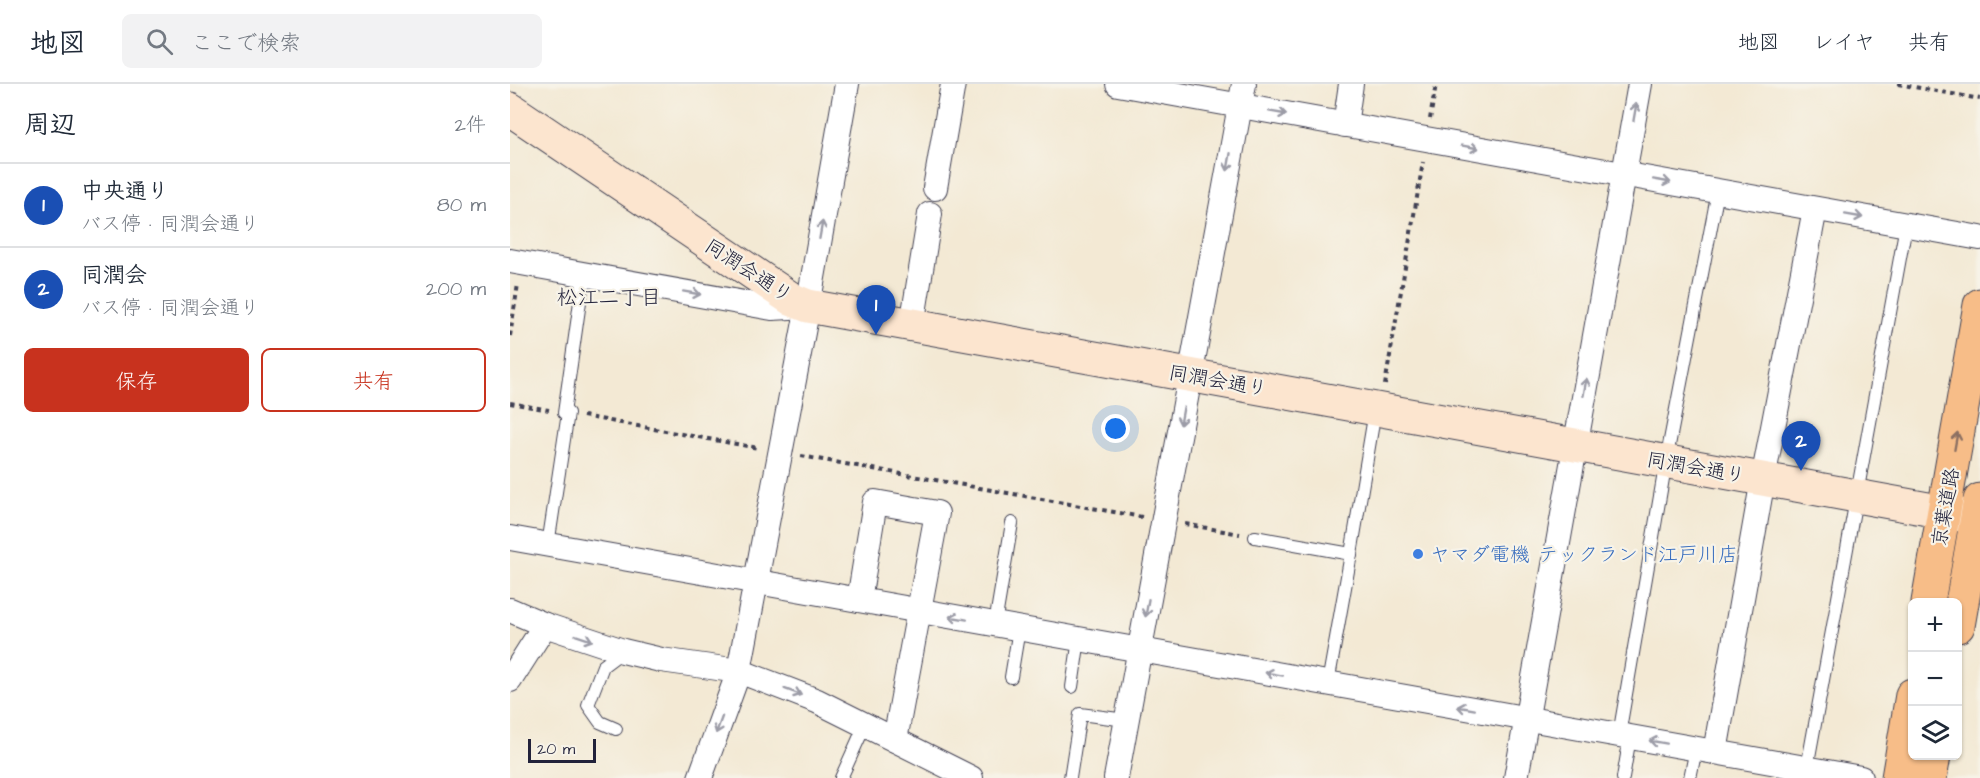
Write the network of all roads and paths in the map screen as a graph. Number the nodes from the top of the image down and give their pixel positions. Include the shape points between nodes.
1 (847, 84) edge
2 (953, 84) edge
3 (1118, 84) edge
4 (1351, 84) edge
5 (1436, 84) edge
6 (1640, 84) edge
7 (1898, 84) edge
8 (1242, 95) edge
9 (1980, 99) edge
10 (510, 109) edge
11 (1345, 125) junction
12 (1427, 139) junction
13 (1623, 174) junction
14 (935, 188) dead end
15 (1718, 191) junction
16 (1815, 209) junction
17 (930, 214) dead end
18 (1906, 225) junction
19 (1980, 238) edge
20 (516, 262) edge
21 (584, 274) junction
22 (1980, 305) edge
23 (808, 306) junction
24 (912, 325) junction
25 (510, 336) edge
26 (1190, 375) junction
27 (510, 403) edge
28 (1378, 409) junction
29 (566, 413) junction
30 (1574, 444) junction
31 (780, 452) junction
32 (1666, 461) junction
33 (1763, 479) junction
34 (1857, 496) junction
35 (1944, 512) junction
36 (1979, 512) edge
37 (1163, 520) junction
38 (1012, 523) dead end
39 (1255, 537) joint
40 (510, 538) edge
41 (548, 545) junction
42 (1351, 554) junction
43 (757, 582) junction
44 (1929, 598) edge
45 (859, 600) junction
46 (1962, 604) edge
47 (510, 610) edge
48 (920, 611) junction
49 (995, 624) junction
50 (545, 625) junction
51 (1019, 628) junction
52 (1079, 639) junction
53 (1139, 650) junction
54 (622, 651) junction
55 (739, 671) junction
56 (1011, 677) dead end
57 (510, 680) edge
58 (1328, 683) junction
59 (1072, 687) dead end
60 (1910, 706) edge
61 (1526, 719) junction
62 (1126, 720) junction
63 (865, 725) junction
64 (616, 729) dead end
65 (1624, 736) junction
66 (895, 740) junction
67 (1705, 750) junction
68 (1933, 760) edge
69 (1807, 768) junction
70 (700, 778) edge
71 (841, 778) edge
72 (971, 778) edge
73 (1071, 778) edge
74 (1116, 778) edge
75 (1516, 778) edge
76 (1623, 778) edge
77 (1690, 778) edge
78 (1861, 778) edge
79 (1898, 778) edge
80 (1930, 778) edge

23 -> 1 street
2 - 14 street
3 - 8 street
4 - 11 street
5 - 12 path
13 -> 6 street
7 - 9 path
8 -> 11 street
8 -> 26 street
10 - 23 street, 同潤会通り via 783,294
11 - 12 street
12 -> 13 street
12 - 28 path
13 -> 15 street
30 -> 13 street
15 - 16 street
15 - 32 lane
16 -> 18 street
16 - 33 street
17 - 24 street
18 - 19 street
18 - 34 lane
20 - 21 street
20 - 25 path
21 -> 23 street via 772,308
21 - 29 lane
35 -> 22 highway, 京葉道路
23 - 24 street, 同潤会通り
23 - 31 street
24 - 26 street, 同潤会通り
26 - 28 street, 同潤会通り
26 -> 37 street
27 - 29 path
28 - 30 street, 同潤会通り
28 - 42 lane
29 - 31 path
29 - 41 lane
30 - 32 street, 同潤会通り
30 - 61 street
31 - 37 path
31 - 43 street
32 - 33 street, 同潤会通り
32 - 65 lane
33 - 34 street, 同潤会通り
33 - 67 street
34 - 35 street, 同潤会通り
34 - 69 lane
35 - 36 street, 同潤会通り
35 - 44 highway, 京葉道路
36 - 46 highway, 京葉道路
37 - 39 path
37 -> 53 street
38 - 49 lane
39 - 42 lane
40 - 41 street
41 - 43 street
42 - 58 lane
43 - 45 street
43 - 55 street
45 - 48 street
45 - 48 street via 875,502 886,503 937,513
47 - 50 street
49 -> 48 street
48 - 66 street
49 - 51 street
50 -> 54 street
50 - 57 street
51 - 52 street
51 - 56 lane
52 - 53 street
52 - 59 lane
58 -> 53 street
53 - 62 street
54 - 55 street
54 - 64 lane via 603,666 588,705 600,722
55 -> 63 street via 817,701
55 -> 70 street
61 -> 58 street
60 - 79 highway
61 - 65 street
61 - 75 street
62 - 73 lane via 1080,714
62 - 74 street
63 - 66 street
63 - 71 lane
67 -> 65 street
65 - 76 lane
66 - 72 street
67 - 69 street
67 - 77 lane
68 - 80 highway
69 - 78 street

